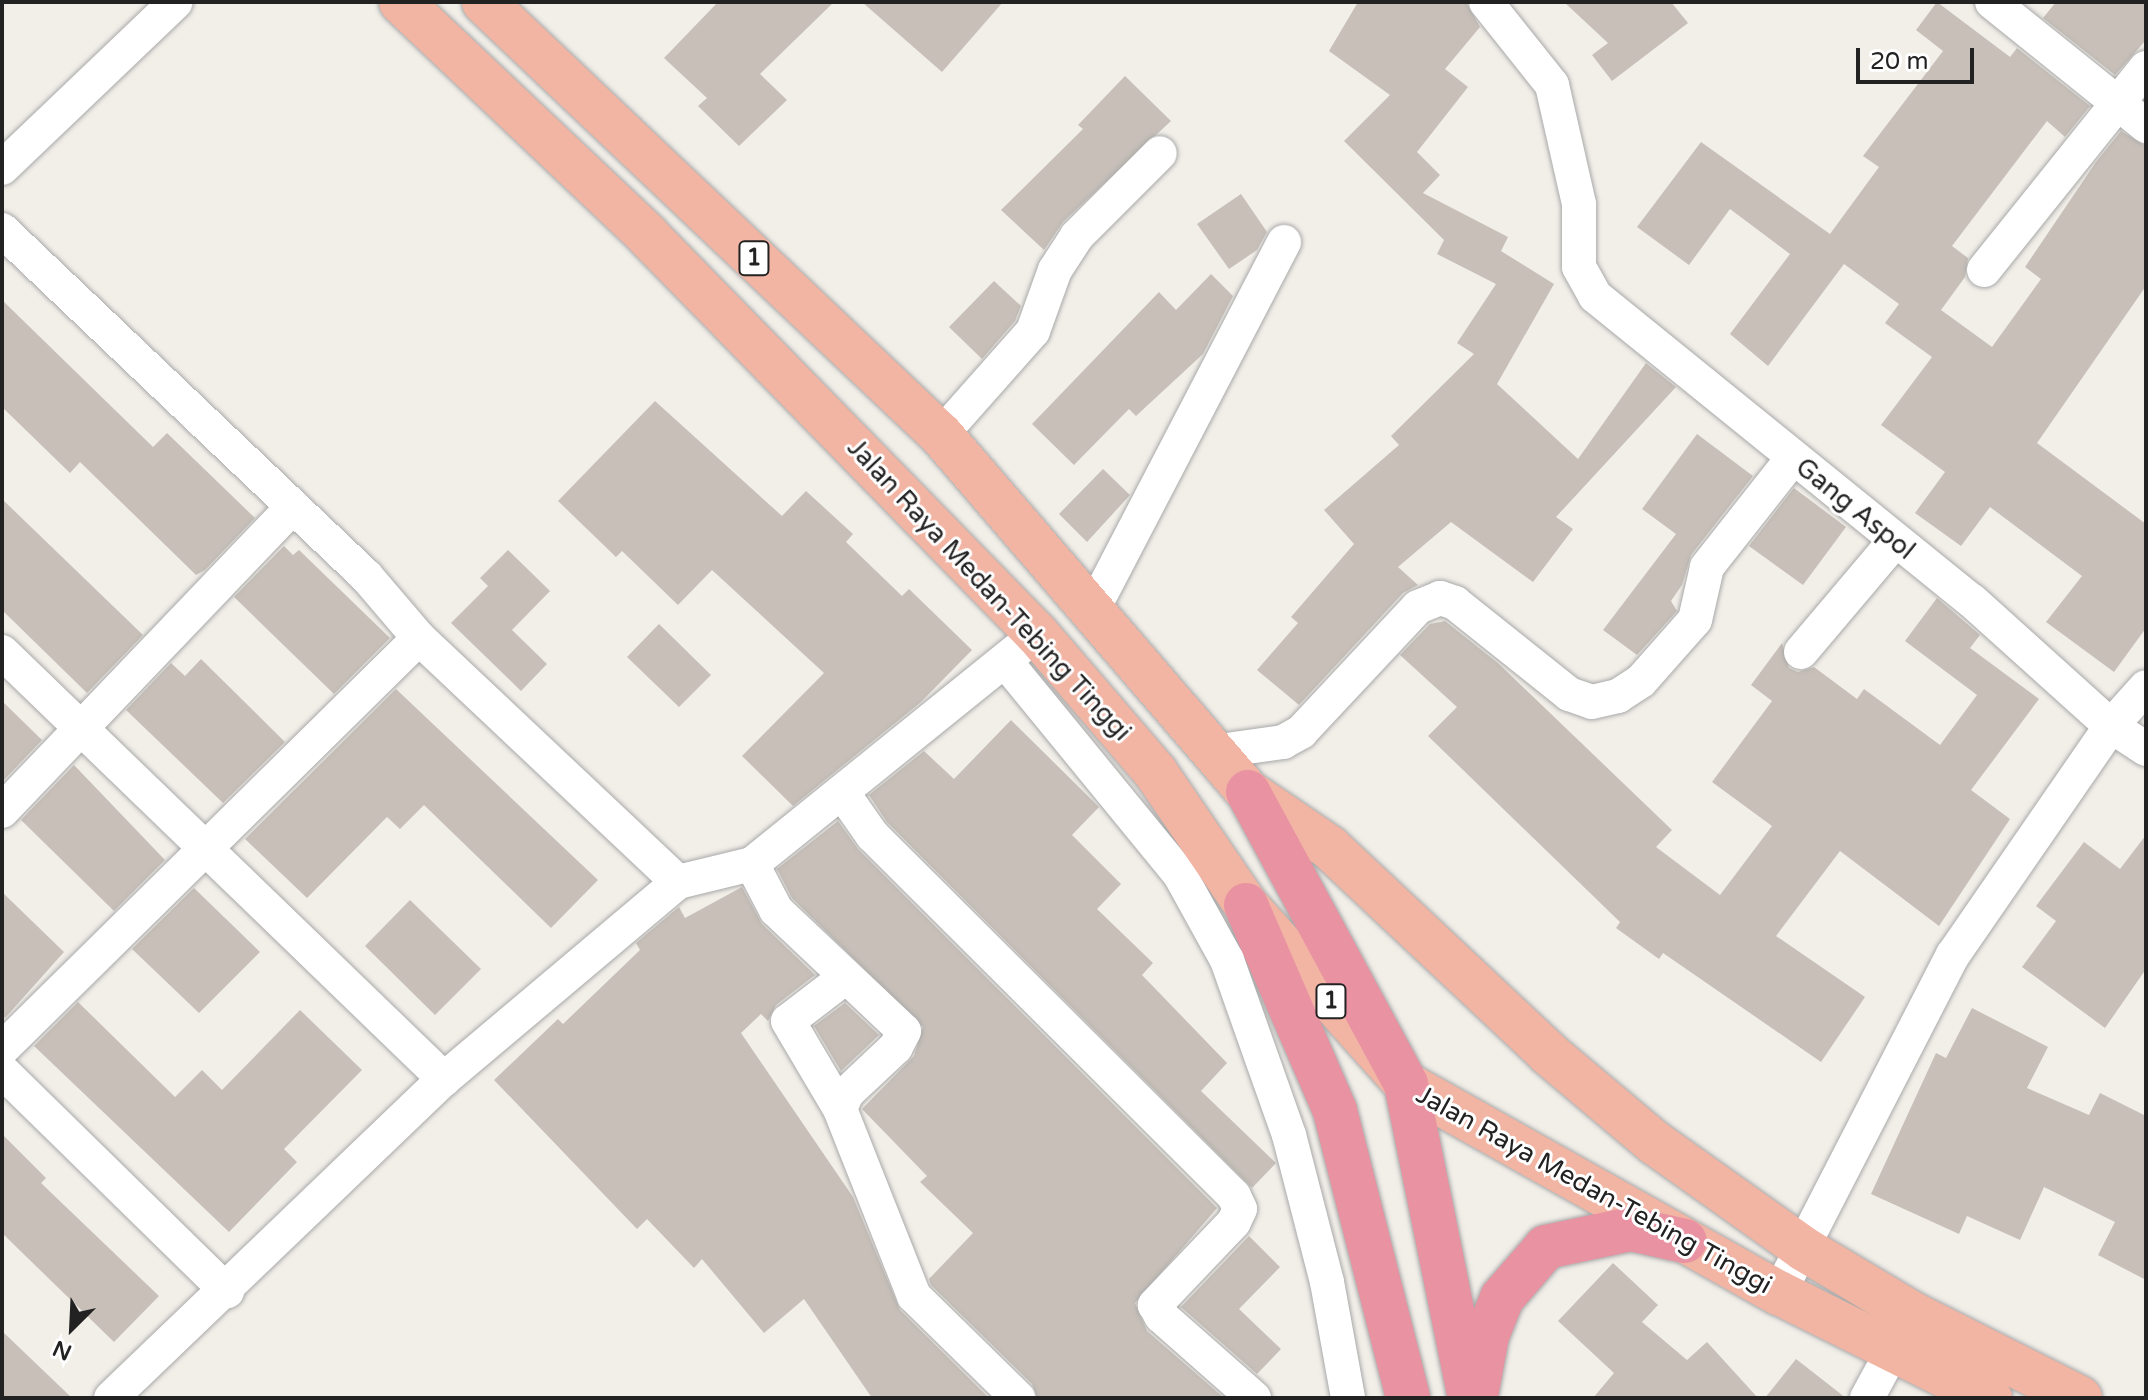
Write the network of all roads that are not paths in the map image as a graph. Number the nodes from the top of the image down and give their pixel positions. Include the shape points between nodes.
1 (176, 2) edge
2 (401, 2) edge
3 (484, 2) edge
4 (1486, 2) edge
5 (1992, 2) edge
6 (2146, 68) edge
7 (2118, 105) junction
8 (2146, 126) edge
9 (1160, 153) dead end
10 (2, 168) edge
11 (2, 230) edge
12 (1284, 242) dead end
13 (1984, 270) dead end
14 (941, 435) junction
15 (1792, 459) junction
16 (293, 507) junction
17 (1894, 542) junction
18 (1092, 611) junction
19 (419, 638) junction
20 (1021, 648) junction
21 (2, 652) edge
22 (1801, 652) dead end
23 (2146, 687) edge
24 (2111, 726) junction
25 (83, 730) junction
26 (2146, 749) edge
27 (1212, 752) junction
28 (1248, 792) junction
29 (844, 795) junction
30 (2, 811) edge
31 (203, 846) junction
32 (752, 864) junction
33 (678, 882) junction
34 (1246, 905) junction
35 (843, 979) junction
36 (2, 1049) edge
37 (2, 1071) edge
38 (444, 1079) junction
39 (1406, 1084) junction
40 (840, 1109) junction
41 (1685, 1241) junction
42 (1804, 1249) junction
43 (227, 1291) junction
44 (1779, 1293) junction
45 (1903, 1332) junction
46 (111, 1398) edge
47 (1018, 1398) edge
48 (1254, 1398) edge
49 (1348, 1398) edge
50 (1408, 1398) edge
51 (1473, 1398) edge
52 (1867, 1398) edge
53 (1990, 1398) edge
54 (2080, 1398) edge

1 - 10 street
2 - 20 highway, Jalan Raya Medan-Tebing Tinggi / 1 via 647,235
3 - 14 highway, Jalan Raya Medan-Tebing Tinggi / 1
4 - 15 street, Gang Aspol via 1552,85 1579,204 1579,267 1595,296
5 - 7 street
6 - 7 street
7 - 8 street
7 - 13 street
9 - 14 street via 1077,236 1055,270 1033,331
11 - 16 street
12 - 18 street
14 - 18 highway, Jalan Raya Medan-Tebing Tinggi / 1
15 - 17 street, Gang Aspol
15 - 27 street via 1707,567 1695,620 1641,681 1618,696 1592,702 1569,694 1455,603 1440,598 1418,607 1301,732 1283,742
16 - 19 street via 366,576
16 - 25 street
17 - 22 street
17 - 24 street, Gang Aspol via 1971,600
18 - 27 highway, Jalan Raya Medan-Tebing Tinggi / 1
19 - 31 street
19 - 33 street
20 - 29 street
20 - 34 highway, Jalan Raya Medan-Tebing Tinggi / 1 via 1156,773
20 - 49 street via 1180,875 1227,960 1289,1135 1327,1282
21 - 25 street
23 - 24 street
24 - 26 street, Gang Aspol
24 - 42 street via 1953,955
25 - 30 street
25 - 31 street
27 - 28 highway, Jalan Raya Medan-Tebing Tinggi / 1
28 - 39 highway
28 - 42 highway, Jalan Raya Medan-Tebing Tinggi / 1 via 1329,847 1548,1053 1655,1143
29 - 32 street
29 - 48 street via 872,835 1234,1196 1240,1209 1234,1222 1155,1305
31 - 36 street
31 - 38 street
32 - 33 street
32 - 35 street via 776,910
33 - 38 street
34 - 39 highway, Jalan Raya Medan-Tebing Tinggi / 1
34 - 50 highway via 1335,1111
35 - 40 street via 788,1021
35 - 40 street via 904,1031 896,1047 847,1093
37 - 43 street
38 - 43 street
39 - 41 highway, Jalan Raya Medan-Tebing Tinggi / 1
39 - 51 highway
40 - 47 street via 914,1296
41 - 44 highway, Jalan Raya Medan-Tebing Tinggi / 1
41 - 51 highway via 1631,1229 1546,1247 1502,1298
42 - 44 street
42 - 45 highway, Jalan Raya Medan-Tebing Tinggi / 1
43 - 46 street
44 - 45 highway, Jalan Raya Medan-Tebing Tinggi / 1
45 - 52 street
45 - 53 highway, Jalan Raya Medan-Tebing Tinggi / 1
45 - 54 highway, Jalan Raya Medan-Tebing Tinggi / 1

